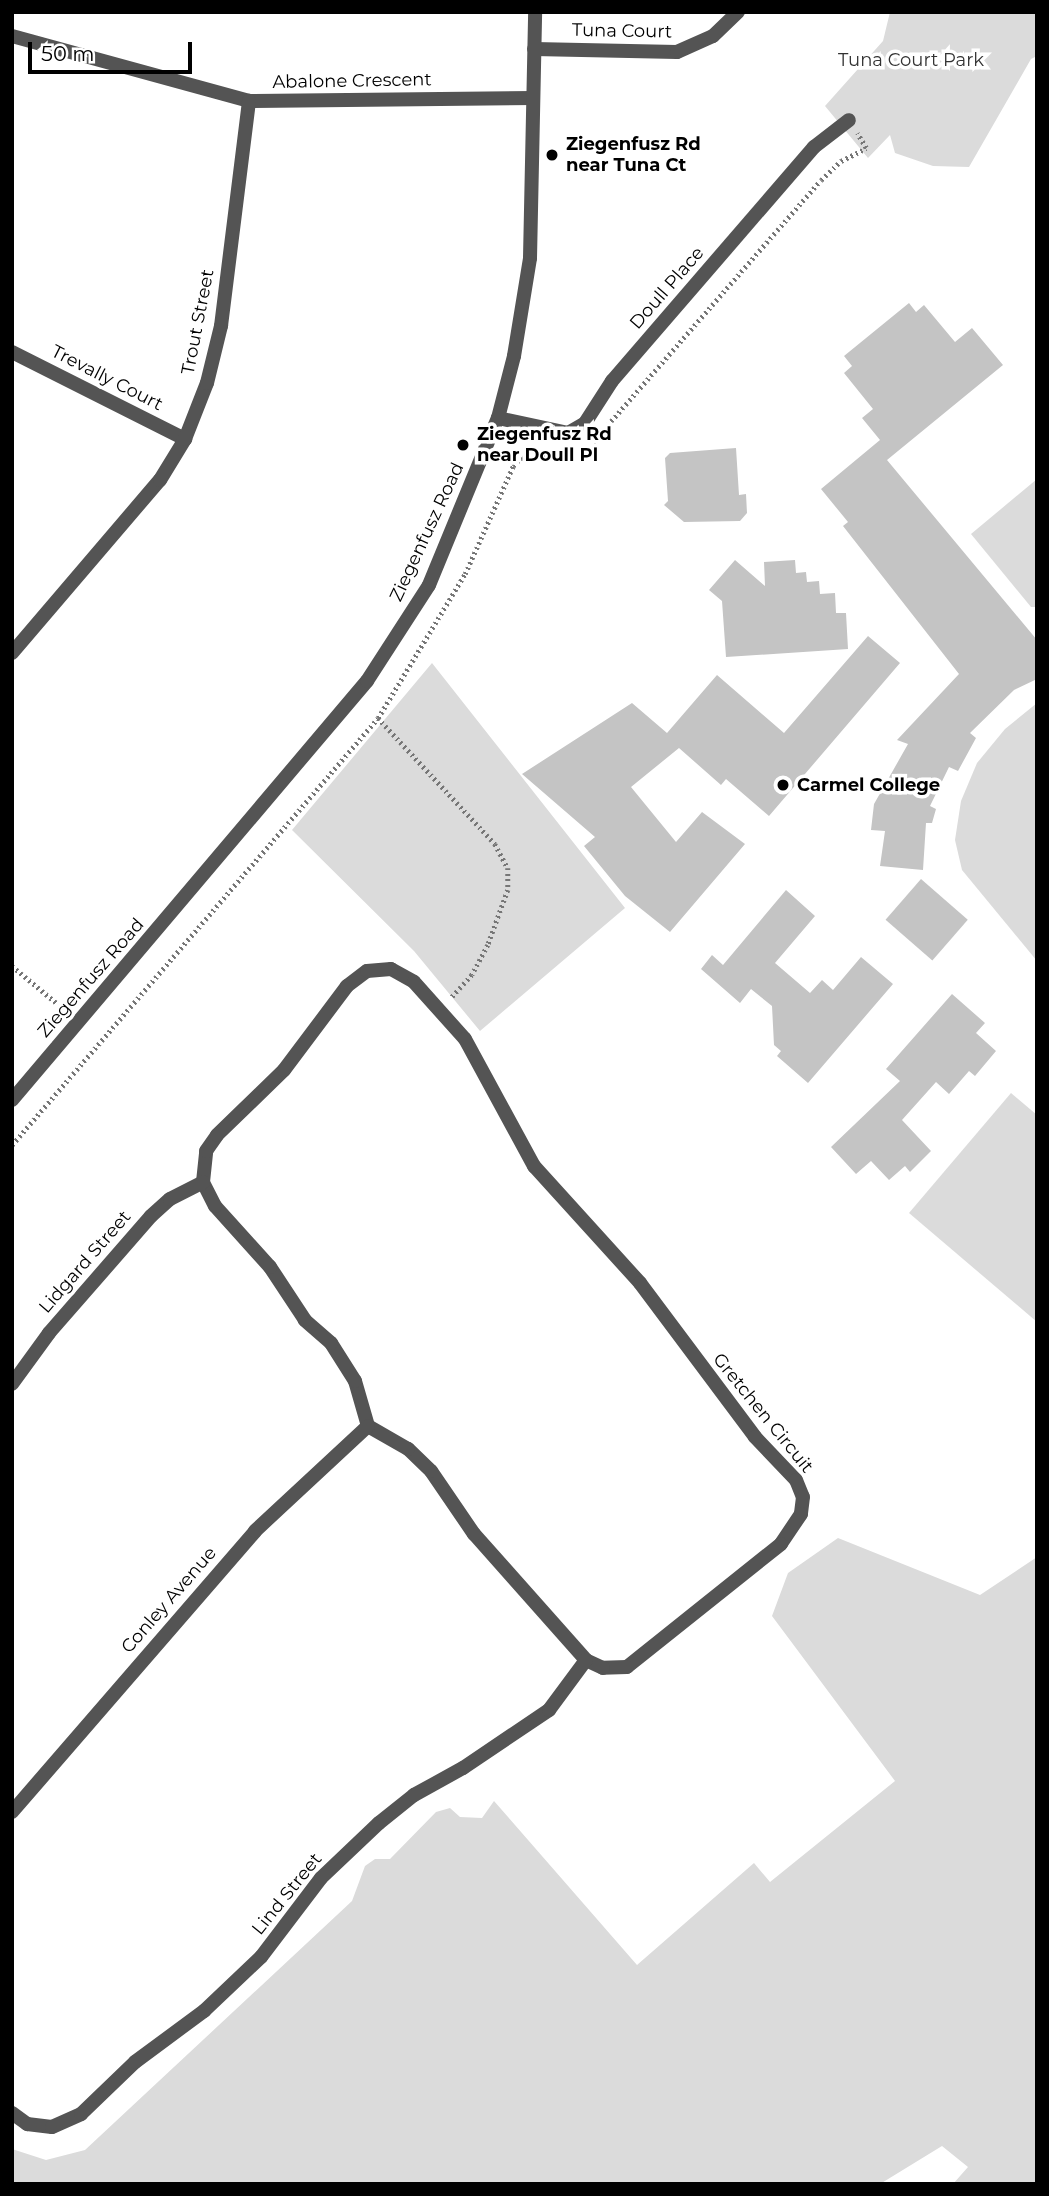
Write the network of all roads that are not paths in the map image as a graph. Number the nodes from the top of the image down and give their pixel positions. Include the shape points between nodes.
1 (535, 12) edge
2 (738, 12) edge
3 (12, 36) edge
4 (534, 48) junction
5 (533, 98) junction
6 (248, 101) junction
7 (849, 120) road end
8 (12, 352) edge
9 (498, 418) junction
10 (185, 439) junction
11 (12, 653) edge
12 (12, 1100) edge
13 (203, 1182) junction
14 (12, 1384) edge
15 (368, 1426) junction
16 (586, 1660) junction
17 (12, 1812) edge
18 (12, 2113) edge

1 - 4 street, Ziegenfusz Road
2 - 4 street, Tuna Court via 713,36 677,52
3 - 6 street, Abalone Crescent
4 - 5 street, Ziegenfusz Road
5 - 6 street, Abalone Crescent
5 - 9 street, Ziegenfusz Road via 530,258
6 - 10 street, Trout Street via 221,326 207,383
7 - 9 street, Doull Place via 814,147 612,382 585,423 568,433
8 - 10 street, Trevally Court
9 - 12 street, Ziegenfusz Road via 429,585 367,681
10 - 11 street, Trout Street via 160,480
13 - 14 street, Lidgard Street via 170,1199 151,1216 50,1332
13 - 15 street via 215,1206 270,1267 305,1321 331,1343 355,1381
13 - 16 street, Gretchen Circuit via 206,1151 217,1135 284,1070 347,986 368,971 391,969 414,982 441,1009 465,1040 534,1166 640,1283 755,1437 796,1480 803,1497 794,1530 781,1544 627,1667 603,1668
15 - 16 street via 408,1449 430,1471 474,1534
15 - 17 street, Conley Avenue via 255,1531
16 - 18 street, Lind Street via 549,1710 414,1795 379,1823 321,1878 261,1956 204,2011 135,2062 81,2114 52,2127 27,2124

